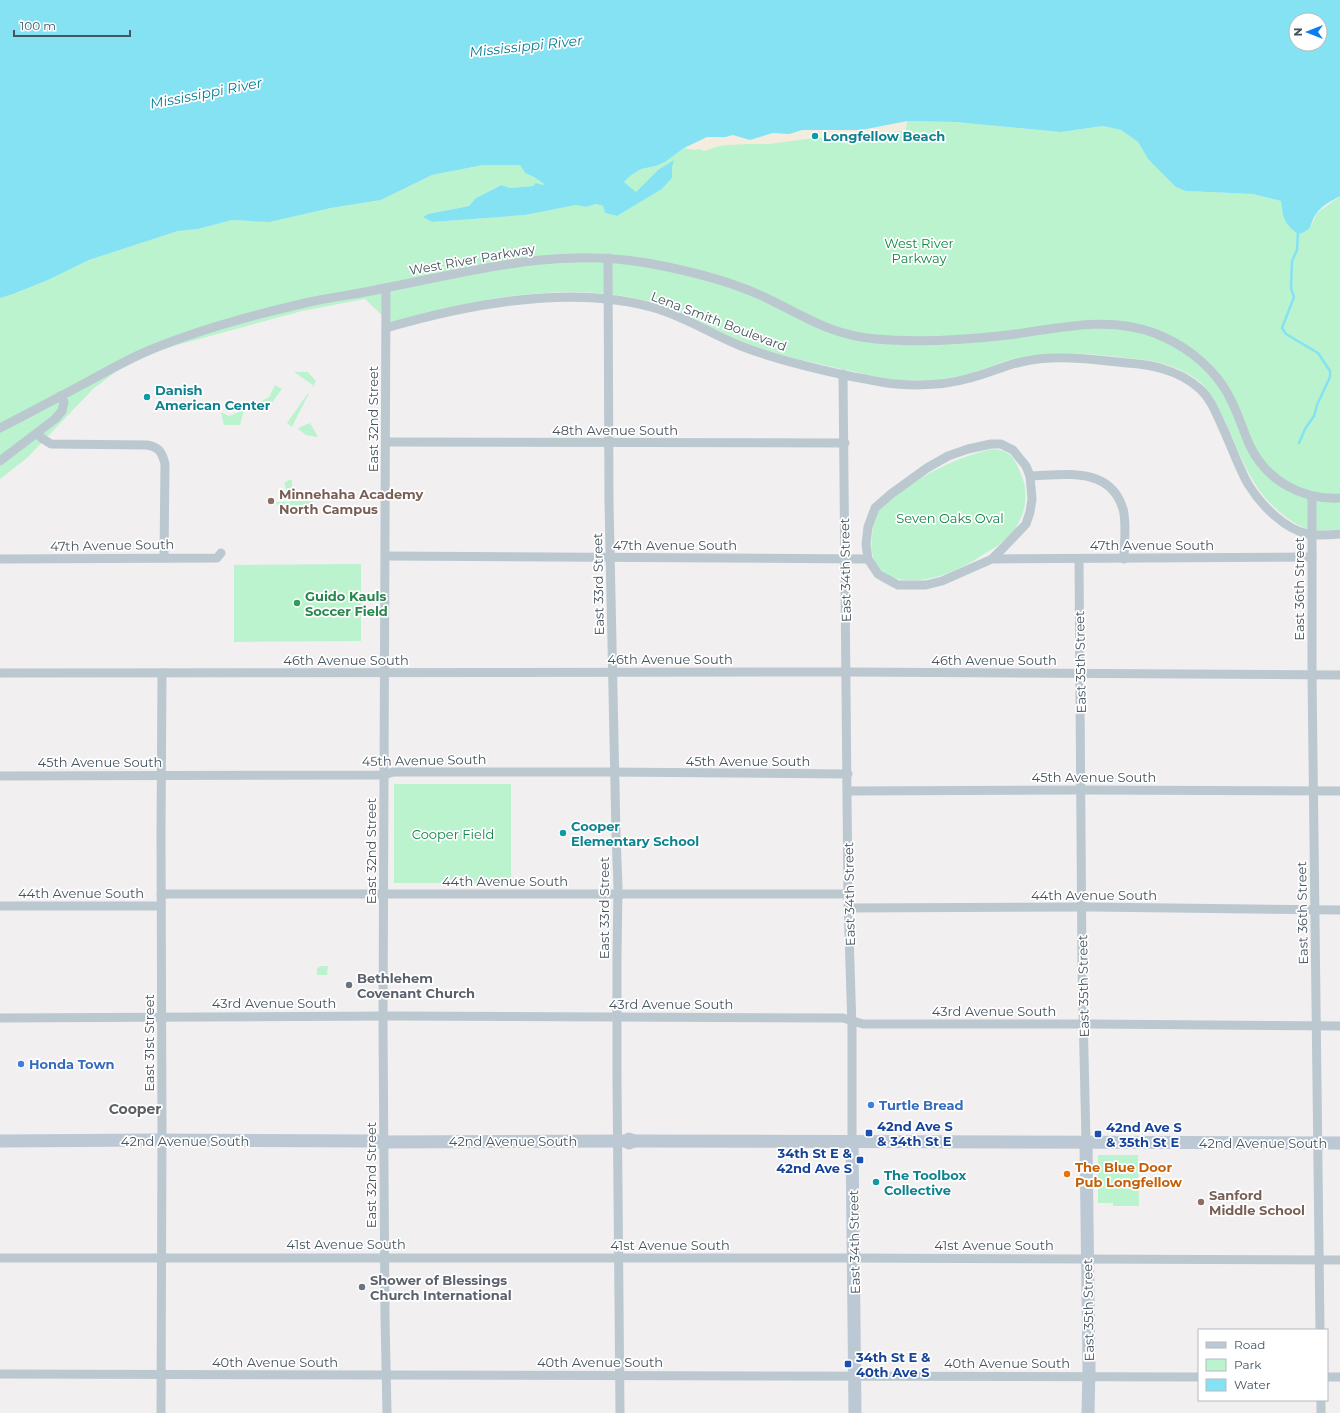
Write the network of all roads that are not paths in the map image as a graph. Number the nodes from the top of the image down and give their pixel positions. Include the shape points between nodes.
1 (608, 258) junction
2 (386, 288) junction
3 (608, 298) junction
4 (386, 328) junction
5 (844, 374) junction
6 (60, 396) junction
7 (0, 428) edge
8 (36, 434) junction
9 (386, 442) junction
10 (609, 443) junction
11 (845, 443) junction
12 (0, 461) edge
13 (1030, 476) junction
14 (1312, 496) junction
15 (1340, 498) edge
16 (1340, 534) edge
17 (1312, 535) junction
18 (221, 553) dead end
19 (386, 556) junction
20 (1312, 557) junction
21 (164, 558) junction
22 (611, 558) junction
23 (845, 558) junction
24 (0, 559) edge
25 (868, 559) junction
26 (992, 559) junction
27 (1079, 559) junction
28 (1124, 559) junction
29 (613, 672) junction
30 (847, 672) junction
31 (0, 673) edge
32 (162, 673) junction
33 (385, 673) junction
34 (1080, 674) junction
35 (1312, 675) junction
36 (1340, 675) edge
37 (616, 772) junction
38 (848, 774) junction
39 (161, 775) junction
40 (384, 775) junction
41 (0, 776) edge
42 (1082, 790) junction
43 (847, 791) junction
44 (1314, 791) junction
45 (1340, 791) edge
46 (384, 893) junction
47 (161, 894) junction
48 (618, 894) junction
49 (848, 894) junction
50 (0, 906) edge
51 (161, 906) junction
52 (1082, 907) junction
53 (848, 908) junction
54 (1315, 910) junction
55 (1340, 910) edge
56 (383, 1016) junction
57 (161, 1017) junction
58 (618, 1017) junction
59 (0, 1018) edge
60 (851, 1020) junction
61 (1084, 1024) junction
62 (1317, 1026) junction
63 (1340, 1026) edge
64 (162, 1140) junction
65 (0, 1141) edge
66 (626, 1141) junction
67 (852, 1141) junction
68 (377, 1142) junction
69 (1086, 1142) junction
70 (1318, 1143) junction
71 (1340, 1143) edge
72 (162, 1257) junction
73 (385, 1257) junction
74 (0, 1258) edge
75 (618, 1258) junction
76 (854, 1258) junction
77 (1087, 1259) junction
78 (1319, 1260) junction
79 (1340, 1260) edge
80 (1320, 1329) edge
81 (0, 1374) edge
82 (161, 1375) junction
83 (387, 1375) junction
84 (619, 1375) junction
85 (855, 1376) junction
86 (1089, 1376) junction
87 (1198, 1377) edge
88 (1328, 1377) edge
89 (1340, 1377) edge
90 (1321, 1401) edge
91 (161, 1413) edge
92 (387, 1413) edge
93 (620, 1413) edge
94 (855, 1413) edge
95 (1088, 1413) edge
96 (1321, 1413) edge

1 - 2 street, West River Parkway via 537,259
1 - 3 street, East 33rd Street
1 - 14 street, West River Parkway via 699,273 756,293 824,328 860,338 924,341 1005,335 1094,324 1117,324 1152,332 1197,358 1221,382 1233,401 1252,450 1261,464 1289,488
2 - 4 street, East 32nd Street
2 - 6 street, West River Parkway via 307,303 194,333 147,351
3 - 4 street, Lena Smith Boulevard via 534,299 469,308
3 - 5 street, Lena Smith Boulevard via 658,309 683,318 740,346 774,357
3 - 10 street, East 33rd Street
4 - 9 street, East 32nd Street
5 - 11 street, East 34th Street
5 - 17 street, Lena Smith Boulevard via 893,384 920,385 945,384 1022,362 1050,359 1103,360 1161,368 1182,377 1201,390 1211,403 1248,483 1260,500 1275,516 1292,527
6 - 7 street, West River Parkway
6 - 8 street via 64,402 62,412
8 - 12 street
8 - 21 street via 51,444 147,444 160,450 165,464
9 - 10 street, 48th Avenue South
9 - 19 street, East 32nd Street
10 - 11 street, 48th Avenue South
10 - 22 street, East 33rd Street
11 - 23 street, East 34th Street
13 - 25 street via 1020,458 1013,450 1002,444 968,449 948,456 908,481 875,508 868,527
13 - 26 street via 1032,499 1026,524
13 - 28 street via 1091,477 1110,487 1123,510
14 - 15 street, West River Parkway
14 - 17 street, East 36th Street
16 - 17 street, Lena Smith Boulevard
17 - 20 street, East 36th Street
18 - 21 street, 47th Avenue South via 217,558
19 - 22 street, 47th Avenue South
19 - 33 street, East 32nd Street
20 - 28 street, 47th Avenue South
20 - 35 street, East 36th Street
21 - 24 street, 47th Avenue South
22 - 23 street, 47th Avenue South
22 - 29 street, East 33rd Street
23 - 25 street, 47th Avenue South
23 - 30 street, East 34th Street
25 - 26 street via 883,578 898,585 926,585 942,581
26 - 27 street, 47th Avenue South
27 - 28 street, 47th Avenue South
27 - 34 street, East 35th Street
29 - 30 street, 46th Avenue South
29 - 33 street, 46th Avenue South
29 - 37 street, East 33rd Street
30 - 34 street, 46th Avenue South
30 - 38 street, East 34th Street
31 - 32 street, 46th Avenue South
32 - 33 street, 46th Avenue South
32 - 39 street, East 31st Street
33 - 40 street, East 32nd Street
34 - 35 street, 46th Avenue South
34 - 42 street, East 35th Street
35 - 36 street, 46th Avenue South
35 - 44 street, East 36th Street
37 - 38 street, 45th Avenue South
37 - 40 street, 45th Avenue South via 392,772
37 - 48 street, East 33rd Street
38 - 43 street, East 34th Street
39 - 40 street, 45th Avenue South
39 - 41 street, 45th Avenue South
39 - 47 street, East 31st Street
40 - 46 street, East 32nd Street
42 - 43 street, 45th Avenue South
42 - 44 street, 45th Avenue South
42 - 52 street, East 35th Street
43 - 49 street, East 34th Street
44 - 45 street, 45th Avenue South
44 - 54 street, East 36th Street
46 - 47 street, 44th Avenue South
46 - 48 street, 44th Avenue South
46 - 56 street, East 32nd Street
47 - 51 street, East 31st Street
48 - 49 street, 44th Avenue South
48 - 58 street, East 33rd Street
49 - 53 street, East 34th Street
50 - 51 street, 44th Avenue South
51 - 57 street, East 31st Street
52 - 53 street, 44th Avenue South
52 - 54 street, 44th Avenue South
52 - 61 street, East 35th Street
53 - 60 street, East 34th Street
54 - 55 street, 44th Avenue South
54 - 62 street, East 36th Street
56 - 57 street, 43rd Avenue South
56 - 58 street, 43rd Avenue South
56 - 68 street, East 32nd Street
57 - 59 street, 43rd Avenue South
57 - 64 street, East 31st Street
58 - 60 street, 43rd Avenue South
58 - 66 street, East 33rd Street
60 - 61 street, 43rd Avenue South via 863,1024
60 - 67 street, East 34th Street
61 - 62 street, 43rd Avenue South
61 - 69 street, East 35th Street
62 - 63 street, 43rd Avenue South
62 - 70 street, East 36th Street
64 - 65 street, 42nd Avenue South
64 - 68 street, 42nd Avenue South
64 - 72 street, East 31st Street
66 - 67 street, 42nd Avenue South
66 - 68 street, 42nd Avenue South
66 - 75 street, East 33rd Street
67 - 69 street, 42nd Avenue South
67 - 76 street, East 34th Street
68 - 73 street, East 32nd Street
69 - 70 street, 42nd Avenue South
69 - 77 street, East 35th Street
70 - 71 street, 42nd Avenue South
70 - 78 street, East 36th Street
72 - 73 street, 41st Avenue South
72 - 74 street, 41st Avenue South
72 - 82 street, East 31st Street
73 - 75 street, 41st Avenue South
73 - 83 street, East 32nd Street
75 - 76 street, 41st Avenue South
75 - 84 street, East 33rd Street
76 - 77 street, 41st Avenue South
76 - 85 street, East 34th Street
77 - 78 street, 41st Avenue South
77 - 86 street, East 35th Street
78 - 79 street, 41st Avenue South
78 - 80 street, East 36th Street
81 - 82 street, 40th Avenue South
82 - 83 street, 40th Avenue South
82 - 91 street, East 31st Street
83 - 84 street, 40th Avenue South
83 - 92 street, East 32nd Street
84 - 85 street, 40th Avenue South
84 - 93 street, East 33rd Street
85 - 86 street, 40th Avenue South
85 - 94 street, East 34th Street
86 - 87 street, 40th Avenue South
86 - 95 street, East 35th Street
88 - 89 street
90 - 96 street

